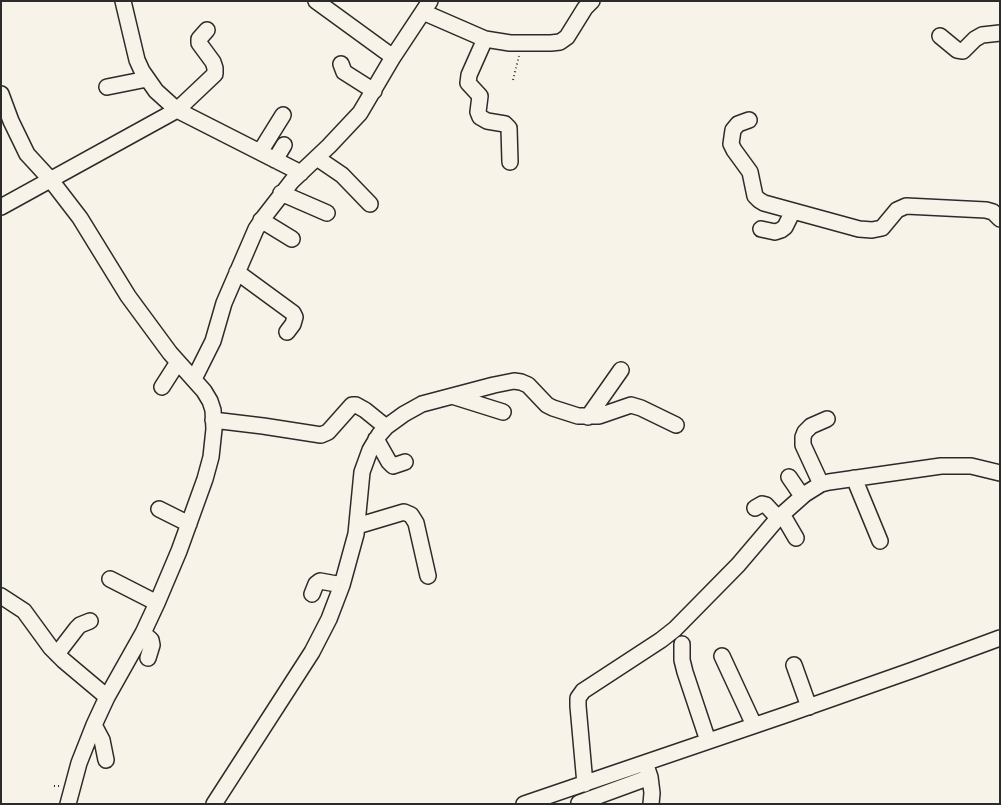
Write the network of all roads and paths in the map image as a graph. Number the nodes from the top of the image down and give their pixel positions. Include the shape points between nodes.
1 (316, 1) edge
2 (592, 1) edge
3 (126, 2) edge
4 (426, 6) edge
5 (207, 30) dead end
6 (1000, 33) edge
7 (940, 36) dead end
8 (486, 39) junction
9 (522, 43) junction
10 (393, 57) junction
11 (341, 64) dead end
12 (146, 79) junction
13 (513, 80) dead end
14 (107, 87) dead end
15 (374, 91) junction
16 (1, 94) edge
17 (177, 110) junction
18 (282, 115) dead end
19 (750, 120) dead end
20 (284, 145) dead end
21 (260, 152) junction
22 (317, 158) junction
23 (275, 160) junction
24 (510, 162) dead end
25 (301, 173) junction
26 (50, 179) junction
27 (281, 194) junction
28 (370, 204) dead end
29 (1, 207) edge
30 (793, 211) junction
31 (327, 213) dead end
32 (1000, 219) edge
33 (261, 220) junction
34 (761, 229) dead end
35 (292, 239) dead end
36 (237, 272) junction
37 (287, 332) dead end
38 (178, 362) junction
39 (620, 370) dead end
40 (194, 379) junction
41 (162, 387) dead end
42 (452, 396) junction
43 (503, 412) dead end
44 (588, 417) junction
45 (827, 419) dead end
46 (213, 420) junction
47 (676, 425) dead end
48 (386, 427) junction
49 (376, 440) junction
50 (405, 462) dead end
51 (1000, 473) edge
52 (789, 477) dead end
53 (854, 478) junction
54 (821, 484) junction
55 (802, 496) junction
56 (755, 508) dead end
57 (159, 509) dead end
58 (780, 516) junction
59 (189, 524) junction
60 (357, 526) junction
61 (796, 538) dead end
62 (880, 541) dead end
63 (428, 576) dead end
64 (110, 579) dead end
65 (342, 585) junction
66 (312, 594) dead end
67 (1, 596) edge
68 (157, 603) junction
69 (90, 621) dead end
70 (143, 633) junction
71 (1000, 638) edge
72 (682, 644) dead end
73 (57, 654) junction
74 (722, 656) dead end
75 (148, 658) dead end
76 (794, 665) dead end
77 (107, 697) junction
78 (809, 707) junction
79 (94, 725) junction
80 (754, 725) junction
81 (708, 741) junction
82 (106, 760) dead end
83 (645, 763) junction
84 (650, 777) junction
85 (585, 784) junction
86 (579, 803) dead end
87 (68, 804) edge
88 (214, 804) edge
89 (524, 804) edge
90 (651, 804) edge

1 - 10 street
2 - 9 street via 564,40 551,43
3 - 12 street via 137,60
4 - 8 street
4 - 10 street
5 - 17 street via 199,39 216,68 215,74
6 - 7 street via 982,35 963,51 957,50
8 - 9 street
8 - 24 street via 468,83 480,96 480,117 505,124 509,128
9 - 13 path
10 - 15 street
11 - 15 street via 344,72
12 - 14 street
12 - 17 street
15 - 22 street via 360,113
16 - 26 street via 27,154
17 - 21 street
17 - 26 street
18 - 21 street
19 - 30 street via 738,124 731,144 750,172 754,196 764,203
20 - 23 street
21 - 23 street
22 - 25 street
22 - 28 street via 342,175
23 - 25 street
25 - 27 street
26 - 29 street
26 - 38 street via 80,218 137,310
27 - 31 street
27 - 33 street
30 - 32 street via 859,229 872,230 882,228 897,210 906,206 986,210 993,212
30 - 34 street via 781,230 776,232
33 - 35 street
33 - 36 street
36 - 37 street via 293,313 293,324
36 - 40 street via 208,352
38 - 40 street
38 - 41 street
39 - 44 street
40 - 46 street via 210,401
42 - 43 street
42 - 44 street via 505,382 521,382 528,385 546,405
42 - 48 street via 422,404
44 - 47 street via 631,405
45 - 54 street via 812,426 803,437 803,445
46 - 48 street via 321,435 328,432 352,406 356,405
46 - 59 street via 211,456
48 - 49 street
49 - 50 street via 393,466
49 - 60 street via 362,472
51 - 53 street via 971,466 955,466
52 - 55 street
53 - 54 street
53 - 62 street
54 - 55 street
55 - 58 street
56 - 58 street via 762,504 766,505
57 - 59 street
58 - 61 street
58 - 85 street via 738,565 675,629 580,694 578,706
59 - 68 street
60 - 63 street via 404,512 411,515 416,523
60 - 65 street
64 - 68 street
65 - 66 street via 320,581
65 - 88 street via 330,619 312,652
67 - 73 street via 24,611
68 - 70 street
69 - 73 street via 77,628
70 - 75 street via 151,640 152,645
70 - 77 street
71 - 78 street
72 - 81 street via 685,672
73 - 77 street
74 - 80 street
76 - 78 street
77 - 79 street
78 - 80 street
79 - 82 street via 102,740
79 - 87 street via 79,763
80 - 81 street
81 - 83 street
83 - 84 street
83 - 85 street
84 - 86 street
84 - 90 street
85 - 89 street

